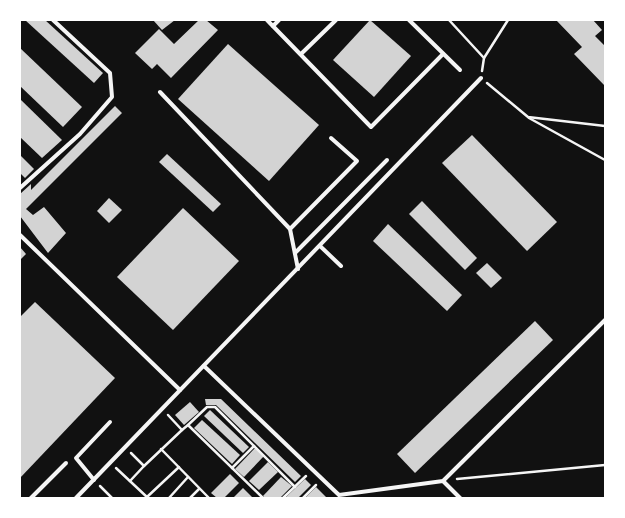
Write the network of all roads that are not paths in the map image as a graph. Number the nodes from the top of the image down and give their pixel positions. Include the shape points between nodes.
1 (53, 20) edge
2 (267, 20) edge
3 (279, 20) edge
4 (336, 20) edge
5 (409, 20) edge
6 (273, 26) junction
7 (301, 54) junction
8 (443, 54) junction
9 (460, 70) dead end
10 (480, 78) road end
11 (160, 92) dead end
12 (331, 138) dead end
13 (387, 160) dead end
14 (20, 188) edge
15 (290, 229) junction
16 (20, 236) edge
17 (320, 246) junction
18 (295, 253) junction
19 (341, 266) dead end
20 (298, 269) junction
21 (605, 320) edge
22 (204, 366) junction
23 (180, 390) junction
24 (110, 422) dead end
25 (66, 462) dead end
26 (94, 480) junction
27 (443, 481) junction
28 (341, 497) edge
29 (30, 498) edge
30 (76, 498) edge
31 (460, 498) edge

1 - 14 lane via 110,73 112,97 80,134
2 - 6 lane
3 - 6 lane
4 - 7 lane
5 - 8 lane
6 - 7 lane
7 - 8 lane via 372,127
8 - 9 lane
10 - 17 lane
11 - 15 lane
12 - 15 lane via 357,161
13 - 18 lane
15 - 18 lane
16 - 23 lane
17 - 19 lane
17 - 20 lane
18 - 20 lane
20 - 22 lane
21 - 27 lane
22 - 23 lane
22 - 28 lane
23 - 26 lane
24 - 26 lane via 76,458
25 - 29 lane
26 - 30 lane
27 - 28 lane
27 - 31 lane

